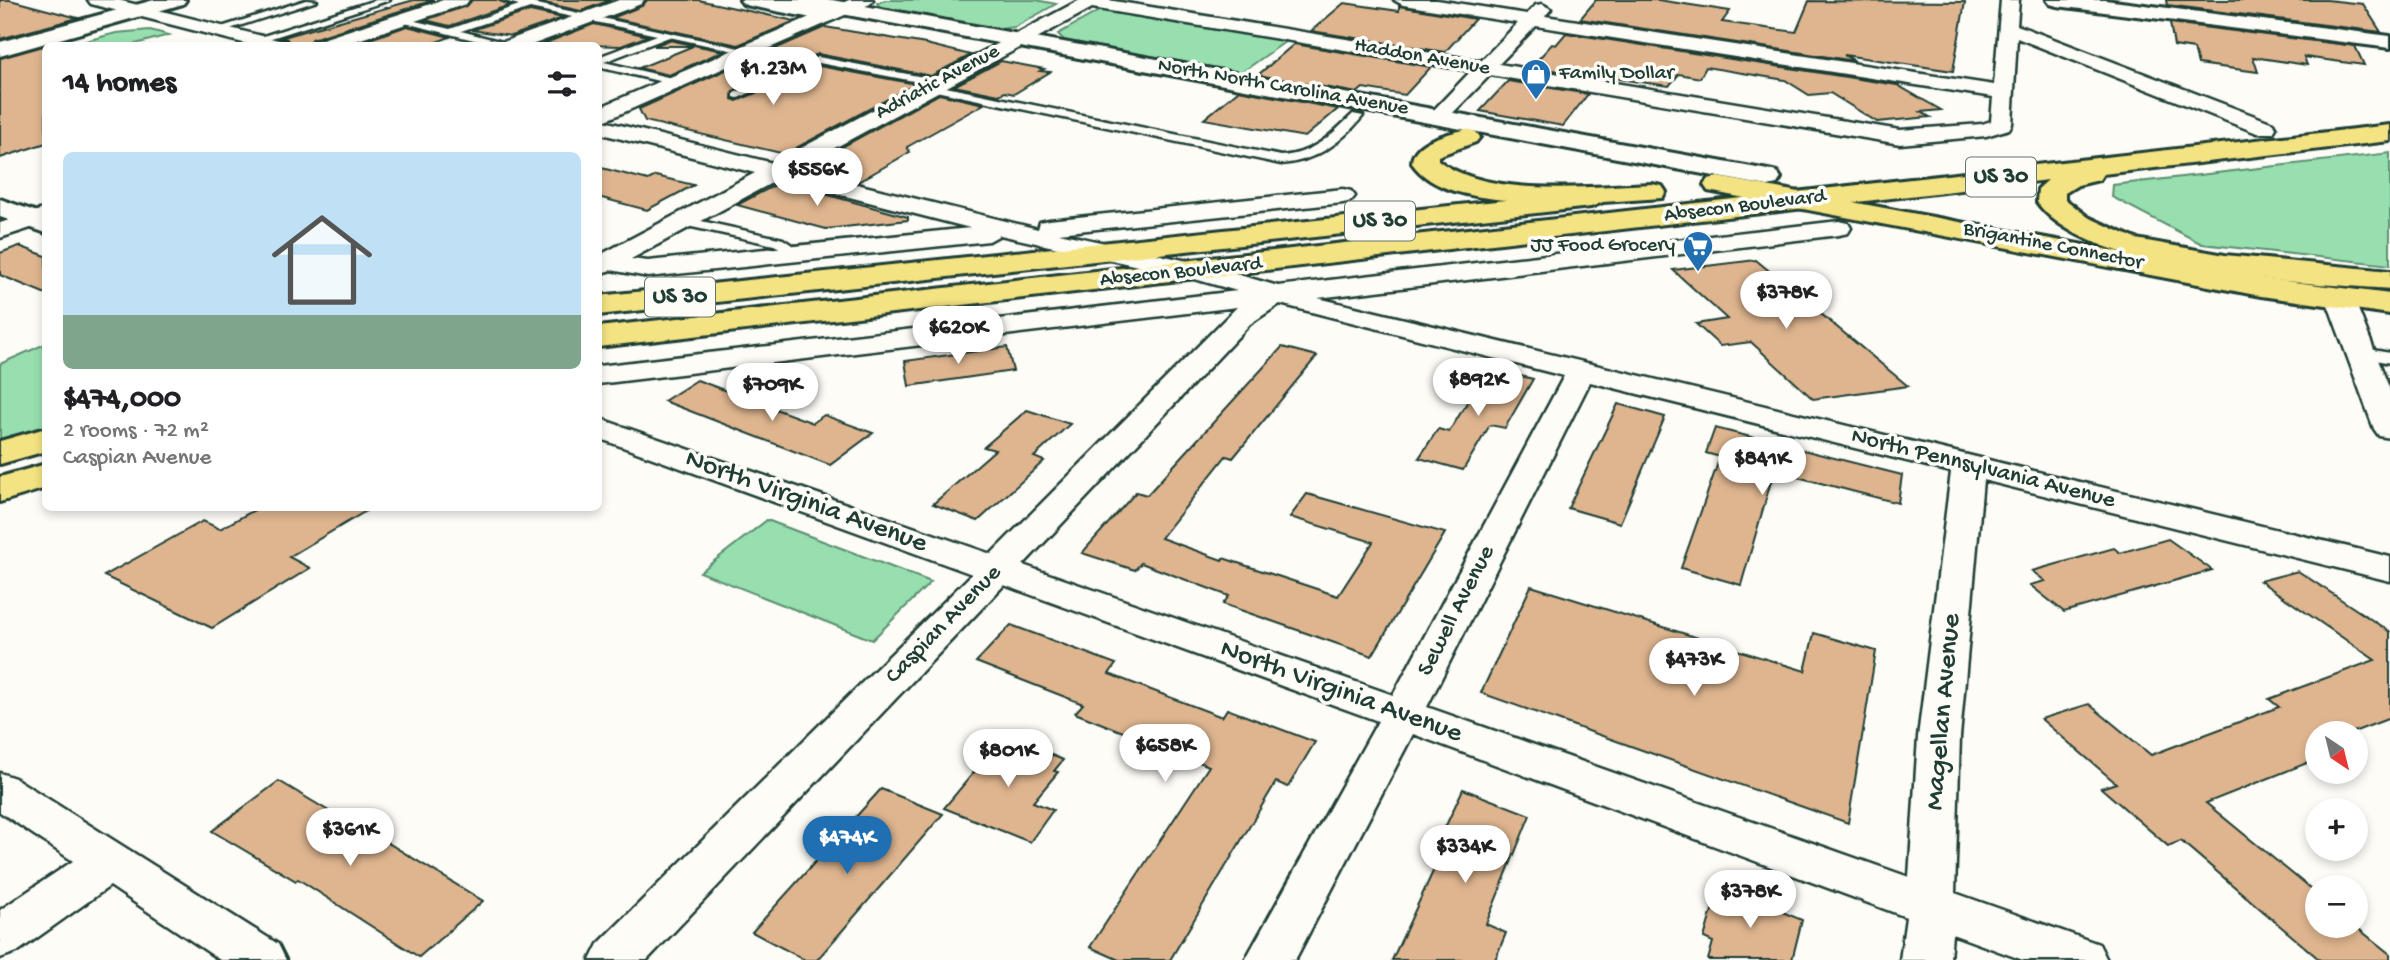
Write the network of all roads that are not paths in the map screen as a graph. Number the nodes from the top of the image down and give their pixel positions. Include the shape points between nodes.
1 (97, 0) edge
2 (176, 0) edge
3 (385, 0) edge
4 (460, 0) edge
5 (506, 0) edge
6 (635, 0) edge
7 (750, 0) edge
8 (799, 0) edge
9 (864, 0) edge
10 (1404, 0) edge
11 (1551, 0) edge
12 (2010, 0) edge
13 (2057, 0) edge
14 (312, 1) edge
15 (1091, 1) edge
16 (529, 5) junction
17 (139, 10) junction
18 (836, 12) junction
19 (588, 17) junction
20 (398, 20) junction
21 (1532, 20) junction
22 (2008, 28) junction
23 (217, 30) junction
24 (452, 31) junction
25 (668, 34) junction
26 (256, 40) junction
27 (264, 42) edge
28 (332, 42) edge
29 (498, 42) edge
30 (519, 42) edge
31 (2390, 42) edge
32 (1010, 44) junction
33 (0, 49) edge
34 (748, 51) junction
35 (602, 61) edge
36 (719, 63) junction
37 (602, 64) edge
38 (1484, 69) junction
39 (779, 76) junction
40 (676, 82) junction
41 (935, 85) junction
42 (2002, 92) junction
43 (738, 95) dead end
44 (602, 114) edge
45 (2390, 114) edge
46 (1357, 116) junction
47 (1439, 116) junction
48 (602, 127) edge
49 (2265, 128) junction
50 (2390, 133) edge
51 (1467, 137) junction
52 (2154, 162) junction
53 (1902, 163) dead end
54 (775, 171) junction
55 (1768, 178) junction
56 (1718, 185) junction
57 (1802, 187) junction
58 (1652, 192) junction
59 (1849, 194) junction
60 (1343, 196) dead end
61 (0, 207) edge
62 (41, 220) edge
63 (683, 221) junction
64 (1839, 228) dead end
65 (1013, 230) junction
66 (0, 231) edge
67 (2128, 246) junction
68 (1109, 250) junction
69 (797, 253) junction
70 (604, 264) edge
71 (1197, 271) junction
72 (2385, 287) edge
73 (1276, 295) junction
74 (2340, 299) junction
75 (602, 306) edge
76 (602, 337) edge
77 (2361, 352) junction
78 (2390, 358) edge
79 (1581, 371) junction
80 (602, 375) edge
81 (602, 428) edge
82 (2390, 429) edge
83 (42, 440) edge
84 (0, 453) edge
85 (1968, 465) junction
86 (42, 476) edge
87 (0, 490) edge
88 (2390, 569) edge
89 (997, 570) junction
90 (1403, 714) junction
91 (0, 790) edge
92 (110, 861) junction
93 (1931, 905) junction
94 (0, 937) edge
95 (261, 960) edge
96 (615, 960) edge
97 (1270, 960) edge
98 (1925, 960) edge
99 (2082, 960) edge

1 - 17 street
2 - 17 street
3 - 26 lane
4 - 20 street
5 - 16 lane
6 - 19 street
7 - 18 street, North North Carolina Avenue
8 - 18 street, North North Carolina Avenue
9 - 18 street
10 - 21 street
11 - 21 street
12 - 22 street
13 - 31 street
14 - 23 lane
15 - 32 street, Adriatic Avenue
15 - 38 street, Haddon Avenue
16 - 19 lane
16 - 24 lane
17 - 23 street
17 - 33 street
18 - 32 street, North North Carolina Avenue
18 - 34 street
19 - 25 lane
19 - 30 street
20 - 24 lane
20 - 28 street
21 - 38 street
21 - 42 street
22 - 42 street
22 - 49 street
23 - 26 street
24 - 29 lane
25 - 34 lane
25 - 35 lane
26 - 27 street
32 - 41 street, Adriatic Avenue
32 - 46 street, North North Carolina Avenue
32 - 47 street, North North Carolina Avenue
34 - 36 street
36 - 39 lane
36 - 40 street
37 - 40 lane
38 - 42 street, Haddon Avenue via 1900,137 1998,126 2003,121
38 - 47 street
39 - 41 lane via 818,60
39 - 43 lane
40 - 44 street
41 - 46 lane via 1281,160 1317,154
41 - 54 street, Adriatic Avenue
45 - 49 main road, US 30
46 - 51 street, North North Carolina Avenue
47 - 55 street, North North Carolina Avenue
48 - 54 street, North Pennsylvania Avenue
49 - 53 main road, US 30
50 - 52 main road, Absecon Boulevard / US 30
51 - 56 street, North North Carolina Avenue
51 - 58 main road via 1429,151 1425,163 1453,181 1502,191
52 - 59 main road, Absecon Boulevard / US 30
52 - 67 main road via 2069,179 2050,195 2066,216
54 - 63 street, Adriatic Avenue
54 - 65 street, North Pennsylvania Avenue
55 - 56 main road, Absecon Boulevard / US 30
55 - 57 main road, Absecon Boulevard / US 30
55 - 59 main road, Brigantine Connector
56 - 57 main road, Brigantine Connector
56 - 58 main road, Absecon Boulevard / US 30
57 - 59 main road, Absecon Boulevard / US 30
57 - 71 main road, Absecon Boulevard / US 30
57 - 74 main road, Brigantine Connector
58 - 68 main road, Absecon Boulevard / US 30
59 - 67 main road, Brigantine Connector
60 - 65 street
61 - 62 street
62 - 66 street
63 - 69 lane via 778,242
63 - 70 street, Adriatic Avenue
64 - 73 street, Absecon Boulevard
65 - 68 street, North Pennsylvania Avenue
65 - 69 street
67 - 72 main road, Brigantine Connector
68 - 71 street, North Pennsylvania Avenue
68 - 75 main road, Absecon Boulevard / US 30
69 - 70 street via 648,269
71 - 73 street, North Pennsylvania Avenue
71 - 76 main road, Absecon Boulevard / US 30
72 - 74 main road, Brigantine Connector
73 - 79 street, North Pennsylvania Avenue
73 - 80 street
73 - 89 street, Caspian Avenue via 1242,316
74 - 77 street
77 - 78 lane
77 - 82 street
79 - 85 street, North Pennsylvania Avenue
79 - 90 street, Sewell Avenue
81 - 89 street, North Virginia Avenue
83 - 84 main road
85 - 88 street, North Pennsylvania Avenue
85 - 93 street, Magellan Avenue via 1939,737
86 - 87 main road
89 - 90 street, North Virginia Avenue
89 - 96 street, Caspian Avenue
90 - 93 street, North Virginia Avenue
90 - 97 street, Sewell Avenue
91 - 92 street
92 - 94 street
92 - 95 street
93 - 98 street, Magellan Avenue
93 - 99 street, North Virginia Avenue

